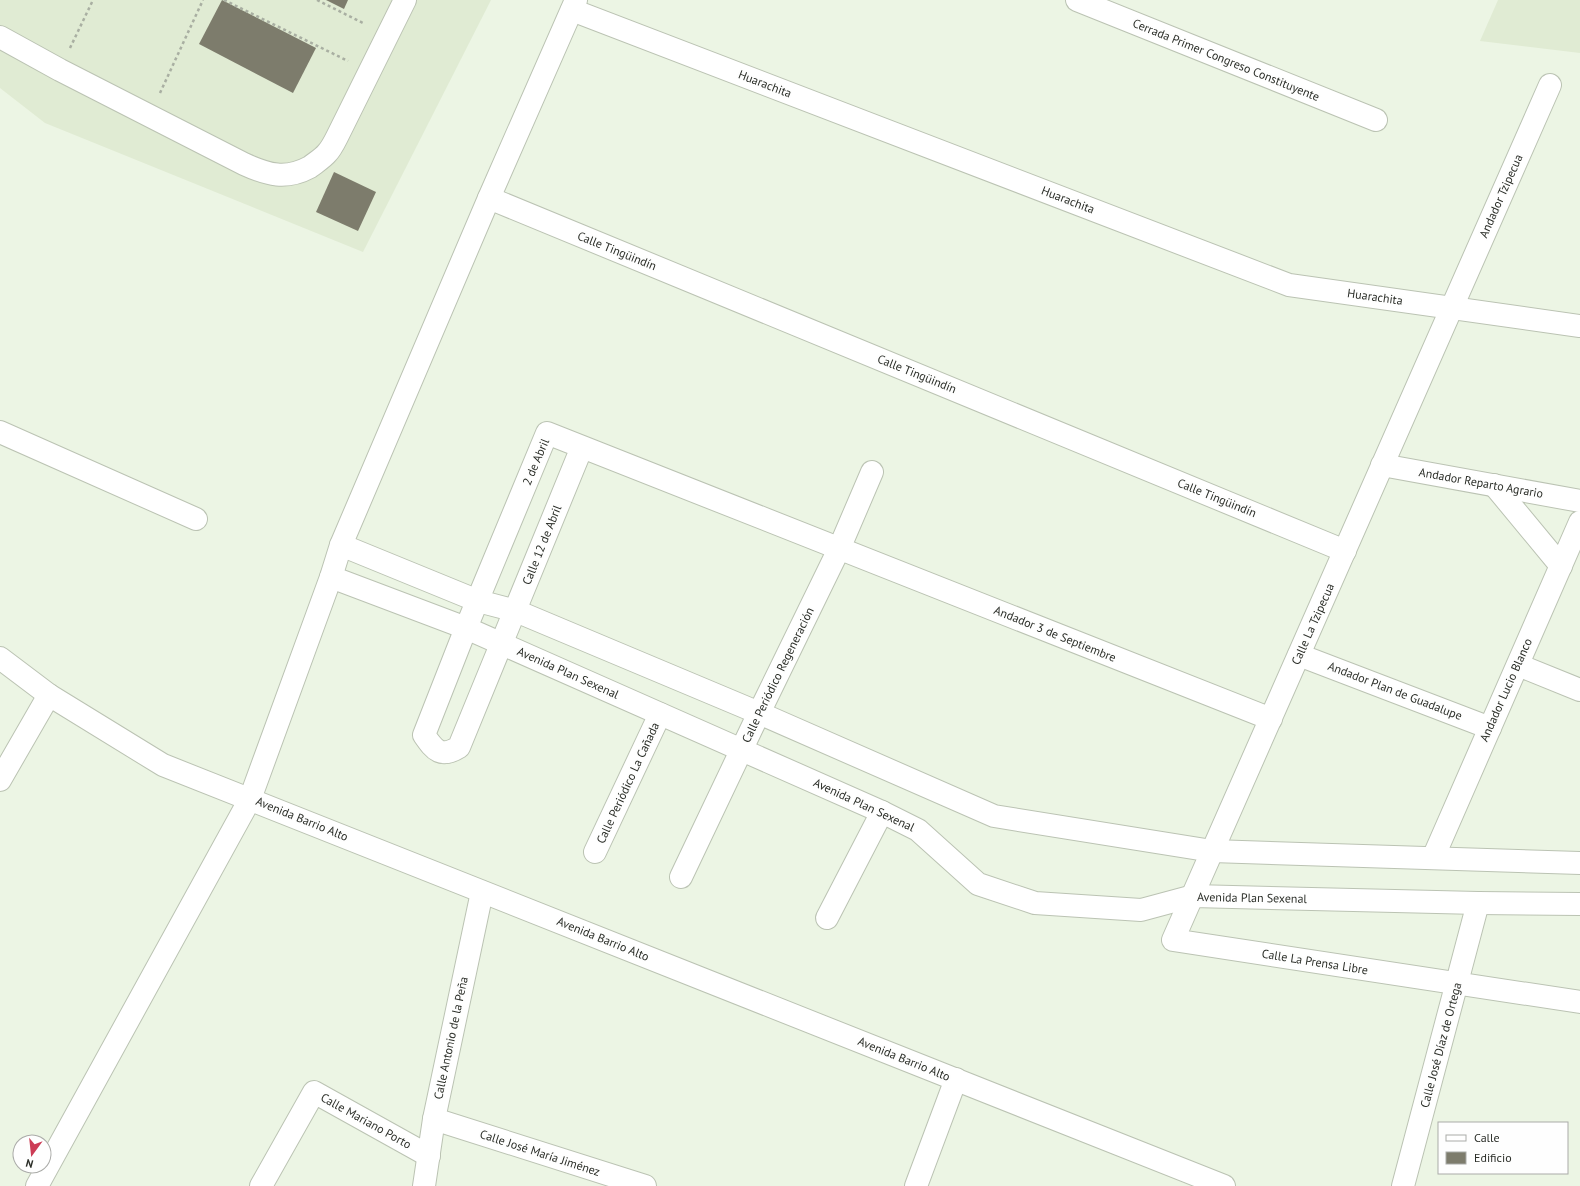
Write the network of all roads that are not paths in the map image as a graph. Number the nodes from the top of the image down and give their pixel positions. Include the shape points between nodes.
1 (405, 0) edge
2 (1077, 0) edge
3 (574, 5) edge
4 (0, 37) edge
5 (1550, 85) dead end
6 (1376, 120) dead end
7 (489, 198) junction
8 (1453, 308) junction
9 (1580, 326) edge
10 (0, 432) edge
11 (582, 447) junction
12 (1382, 465) junction
13 (872, 472) dead end
14 (1494, 485) junction
15 (1580, 501) edge
16 (196, 519) dead end
17 (1580, 522) edge
18 (341, 545) junction
19 (839, 549) junction
20 (1345, 550) junction
21 (1561, 566) junction
22 (331, 577) junction
23 (478, 601) junction
24 (516, 611) junction
25 (466, 628) junction
26 (502, 644) junction
27 (1299, 655) junction
28 (0, 658) edge
29 (1518, 665) junction
30 (1580, 690) edge
31 (49, 695) junction
32 (759, 713) junction
33 (660, 714) junction
34 (1271, 719) junction
35 (1490, 728) junction
36 (424, 735) joint
37 (741, 750) junction
38 (0, 780) edge
39 (250, 799) junction
40 (882, 812) junction
41 (595, 852) dead end
42 (1212, 852) junction
43 (1433, 858) junction
44 (1580, 863) edge
45 (681, 877) dead end
46 (482, 892) junction
47 (1193, 896) junction
48 (1478, 903) junction
49 (1580, 904) edge
50 (828, 918) dead end
51 (1174, 940) joint
52 (1457, 983) junction
53 (1580, 1002) edge
54 (956, 1079) junction
55 (434, 1119) junction
56 (430, 1156) junction
57 (37, 1186) edge
58 (261, 1186) edge
59 (424, 1186) edge
60 (645, 1186) edge
61 (916, 1186) edge
62 (1224, 1186) edge
63 (1403, 1186) edge

1 - 4 street via 338,137 327,154 303,171 292,175 261,172
2 - 6 street, Cerrada Primer Congreso Constituyente
3 - 7 street
3 - 8 street, Huarachita via 1289,285
5 - 8 street, Andador Tzipecua
7 - 18 street
7 - 20 street, Calle Tingüindín
8 - 9 street, Huarachita
8 - 12 street, Calle La Tzipecua
10 - 16 street
11 - 19 street, 2 de Abril
11 - 23 street, 2 de Abril via 547,433
11 - 24 street, Calle 12 de Abril
12 - 14 street, Andador Reparto Agrario
12 - 20 street, Calle La Tzipecua
13 - 19 street, Calle Periódico Regeneración
14 - 15 street, Andador Reparto Agrario
14 - 21 street
17 - 21 street, Andador Lucio Blanco
18 - 22 street
18 - 23 street
19 - 32 street, Calle Periódico Regeneración
19 - 34 street, Andador 3 de Septiembre
20 - 27 street, Calle La Tzipecua
21 - 29 street, Andador Lucio Blanco
22 - 25 street, Avenida Plan Sexenal
22 - 39 street
23 - 24 street
23 - 25 street, 2 de Abril
24 - 26 street, Calle 12 de Abril
24 - 32 street
25 - 26 street, Avenida Plan Sexenal
25 - 36 street, 2 de Abril
26 - 33 street, Avenida Plan Sexenal
26 - 36 street, Calle 12 de Abril via 459,748 449,753 440,752
27 - 34 street, Calle La Tzipecua
27 - 35 street, Andador Plan de Guadalupe
28 - 31 street, Avenida Barrio Alto
29 - 30 street
29 - 35 street, Andador Lucio Blanco
31 - 38 street
31 - 39 street, Avenida Barrio Alto via 163,765
32 - 37 street, Calle Periódico Regeneración
32 - 42 street via 994,816
33 - 37 street, Avenida Plan Sexenal
33 - 41 street, Calle Periódico La Cañada
34 - 42 street, Calle La Tzipecua
35 - 43 street, Andador Lucio Blanco
37 - 40 street, Avenida Plan Sexenal
37 - 45 street, Calle Periódico Regeneración
39 - 46 street, Avenida Barrio Alto
39 - 57 street
40 - 47 street, Avenida Plan Sexenal via 918,830 978,884 1035,903 1141,910
40 - 50 street
42 - 43 street
42 - 47 street, Calle La Tzipecua
43 - 44 street
46 - 54 street, Avenida Barrio Alto
46 - 55 street, Calle Antonio de la Peña
47 - 48 street, Avenida Plan Sexenal
47 - 51 street, Calle La Tzipecua
48 - 49 street, Avenida Plan Sexenal
48 - 52 street, Calle José Díaz de Ortega
51 - 52 street, Calle La Prensa Libre
52 - 53 street, Calle La Prensa Libre
52 - 63 street, Calle José Díaz de Ortega
54 - 61 street
54 - 62 street, Avenida Barrio Alto
55 - 56 street, Calle Antonio de la Peña
55 - 60 street, Calle José María Jiménez
56 - 58 street, Calle Mariano Porto via 314,1092
56 - 59 street, Calle Antonio de la Peña

